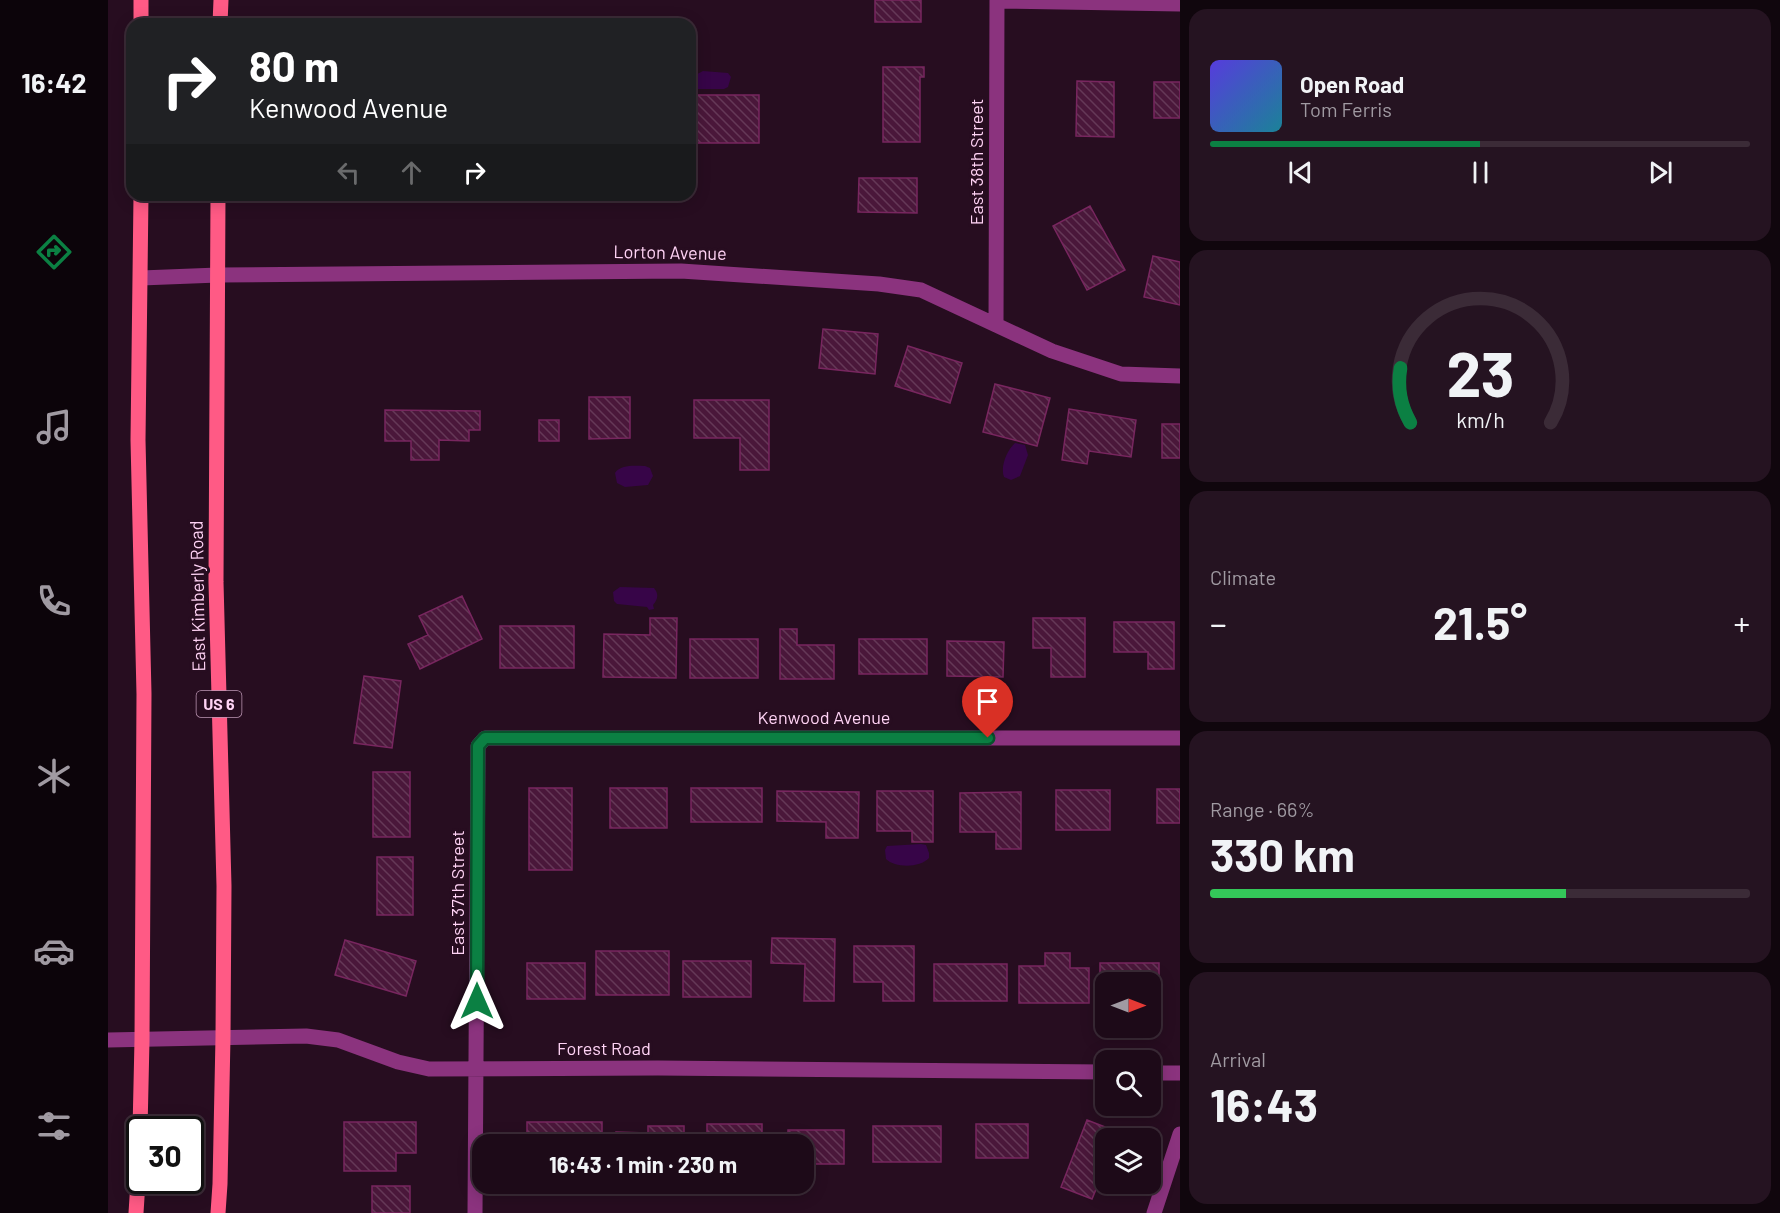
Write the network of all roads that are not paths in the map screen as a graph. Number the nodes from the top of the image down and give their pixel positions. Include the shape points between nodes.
1 (141, 0) edge
2 (221, 0) edge
3 (998, 1) edge
4 (1180, 3) edge
5 (141, 18) edge
6 (220, 18) edge
7 (141, 201) edge
8 (218, 201) edge
9 (218, 275) junction
10 (141, 278) junction
11 (996, 325) junction
12 (1180, 376) edge
13 (1180, 738) edge
14 (478, 753) joint
15 (223, 1037) junction
16 (108, 1040) edge
17 (142, 1040) junction
18 (476, 1069) junction
19 (1095, 1072) edge
20 (1161, 1073) edge
21 (1180, 1073) edge
22 (140, 1116) edge
23 (1180, 1134) edge
24 (137, 1194) edge
25 (136, 1213) edge
26 (218, 1213) edge
27 (475, 1213) edge
28 (1154, 1213) edge

1 - 5 main road
2 - 6 main road
3 - 4 street
3 - 11 street, East 38th Street
7 - 10 main road
8 - 9 main road, East Kimberly Road / US 6
9 - 10 street, Lorton Avenue
9 - 11 street, Lorton Avenue via 681,271 921,290
9 - 15 main road, East Kimberly Road / US 6 via 216,582 224,886
10 - 17 main road via 138,440 144,693
11 - 12 street, Lorton Avenue via 1052,351 1121,374
13 - 14 street, Kenwood Avenue via 485,738
14 - 18 street, East 37th Street
15 - 17 street, Forest Road
15 - 18 street, Forest Road via 306,1036 338,1040 429,1069
15 - 26 main road, East Kimberly Road / US 6
16 - 17 street, Forest Road
17 - 22 main road
18 - 19 street, Forest Road
18 - 27 street, East 37th Street
20 - 21 street
23 - 28 street
24 - 25 main road

